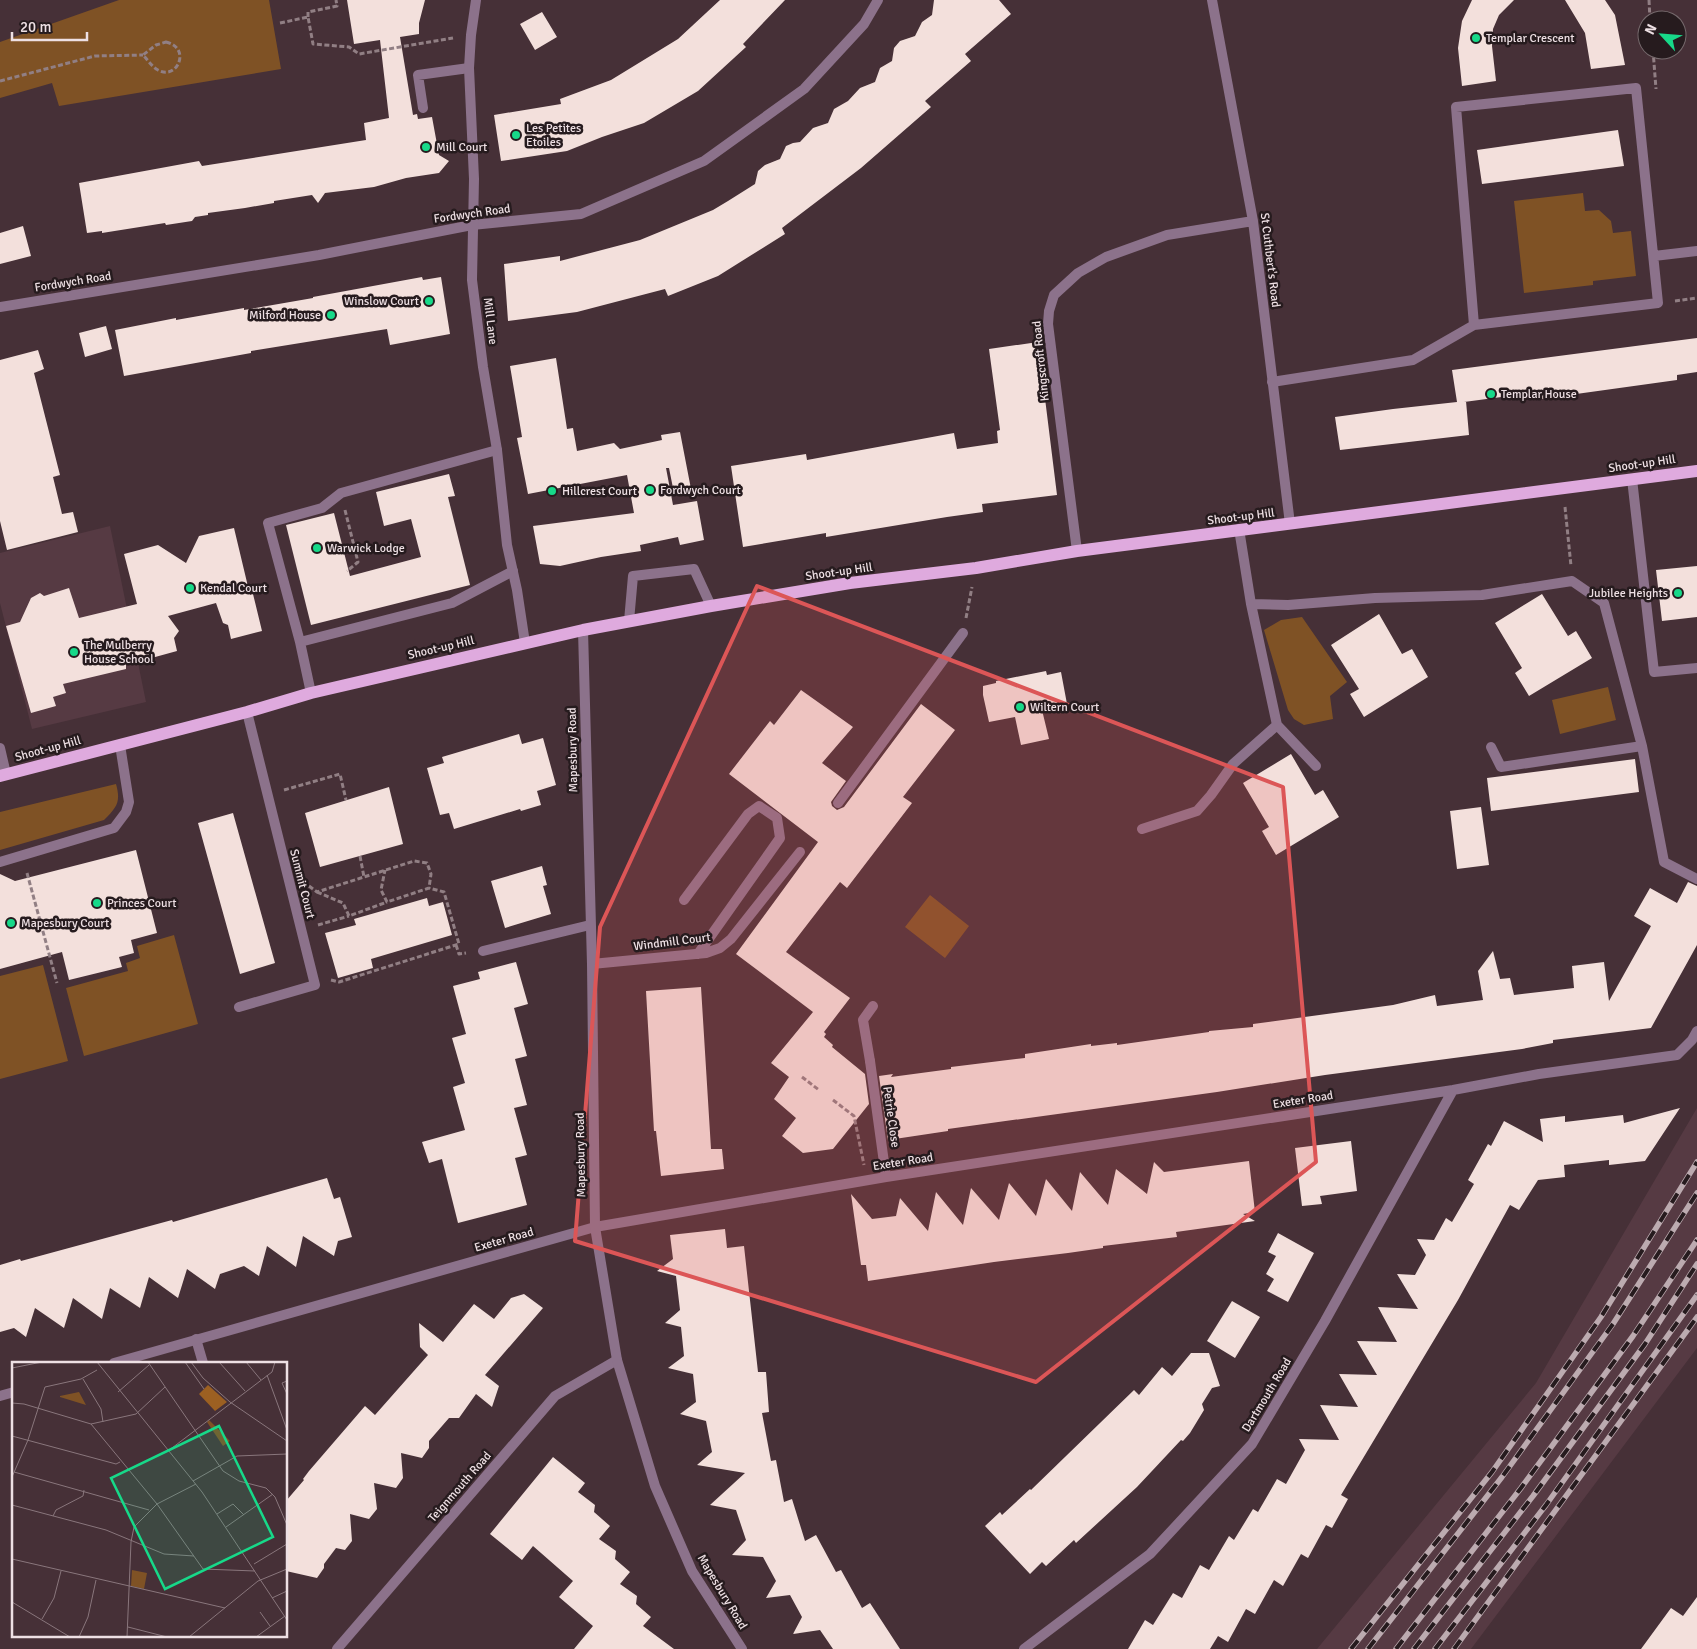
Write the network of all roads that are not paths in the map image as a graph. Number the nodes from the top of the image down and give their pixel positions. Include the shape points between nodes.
1 (476, 0) edge
2 (878, 0) edge
3 (1212, 0) edge
4 (469, 68) junction
5 (423, 108) dead end
6 (1253, 221) junction
7 (472, 225) junction
8 (1697, 251) edge
9 (1654, 256) junction
10 (0, 307) edge
11 (1474, 325) junction
12 (1272, 382) junction
13 (497, 450) junction
14 (1697, 471) edge
15 (1632, 479) junction
16 (1290, 524) junction
17 (1240, 530) junction
18 (1077, 552) junction
19 (513, 571) junction
20 (1252, 604) junction
21 (711, 606) junction
22 (630, 621) junction
23 (583, 630) junction
24 (963, 633) road end
25 (300, 642) junction
26 (524, 643) junction
27 (1697, 668) edge
28 (311, 693) junction
29 (247, 712) junction
30 (1277, 726) junction
31 (120, 745) junction
32 (1642, 746) junction
33 (1491, 747) dead end
34 (0, 748) edge
35 (1316, 766) dead end
36 (3, 775) edge
37 (838, 803) dead end
38 (1142, 829) dead end
39 (800, 852) dead end
40 (0, 862) edge
41 (1697, 879) edge
42 (684, 900) dead end
43 (590, 925) junction
44 (483, 951) dead end
45 (698, 954) junction
46 (592, 964) junction
47 (873, 1006) dead end
48 (239, 1007) dead end
49 (1697, 1031) edge
50 (1453, 1090) junction
51 (886, 1176) junction
52 (595, 1227) junction
53 (196, 1339) junction
54 (617, 1360) junction
55 (117, 1362) edge
56 (203, 1362) edge
57 (337, 1649) edge
58 (742, 1649) edge
59 (1024, 1649) edge

1 - 4 street, Mill Lane
2 - 7 street, Fordwych Road via 864,24 804,89 704,161 581,214
3 - 6 street, St Cuthbert's Road
4 - 5 street via 418,75
4 - 7 street, Mill Lane via 474,179
6 - 12 street, St Cuthbert's Road
6 - 18 street, Kingscroft Road via 1167,235 1106,258 1078,273 1054,295 1048,324
7 - 10 street, Fordwych Road via 319,255
7 - 13 street, Mill Lane via 472,280
8 - 9 street
9 - 11 street via 1658,303
9 - 11 street via 1636,88 1456,107
11 - 12 street via 1413,360
12 - 16 street, St Cuthbert's Road
13 - 19 street, Mill Lane
13 - 25 street via 341,493 322,508 268,523
14 - 15 main road, Shoot-up Hill
15 - 16 main road, Shoot-up Hill
15 - 27 street via 1654,672
16 - 17 main road, Shoot-up Hill
17 - 18 main road, Shoot-up Hill
17 - 20 street
18 - 21 main road, Shoot-up Hill
19 - 25 street via 452,602
19 - 26 street, Mill Lane
20 - 30 street
20 - 32 street via 1482,595 1572,581 1604,603
21 - 22 main road, Shoot-up Hill
21 - 22 street via 694,569 633,576
22 - 23 main road, Shoot-up Hill
23 - 26 main road, Shoot-up Hill
23 - 43 street, Mapesbury Road
24 - 37 street
25 - 28 street
26 - 28 main road, Shoot-up Hill
28 - 29 main road, Shoot-up Hill
29 - 31 main road, Shoot-up Hill
29 - 48 street, Summit Court via 315,985
30 - 35 street
30 - 38 street via 1232,764 1197,811
31 - 36 main road, Shoot-up Hill
31 - 40 street via 129,802 114,828
32 - 33 street via 1501,767
32 - 41 street via 1664,862
34 - 36 street
39 - 45 street, Windmill Court via 731,939 720,948
42 - 45 street via 748,814 759,806 777,818 780,838
43 - 44 street
43 - 46 street, Mapesbury Road
45 - 46 street, Windmill Court
46 - 52 street, Mapesbury Road
47 - 51 street, Petrie Close via 863,1020
49 - 50 street, Exeter Road via 1677,1055 1539,1074
50 - 51 street, Exeter Road
50 - 59 street, Dartmouth Road via 1325,1321 1252,1444 1150,1554
51 - 52 street, Exeter Road
52 - 53 street, Exeter Road
52 - 54 street, Mapesbury Road
53 - 55 street, Exeter Road
53 - 56 street
54 - 57 street, Teignmouth Road via 555,1396
54 - 58 street, Mapesbury Road via 655,1486 677,1537 692,1571

